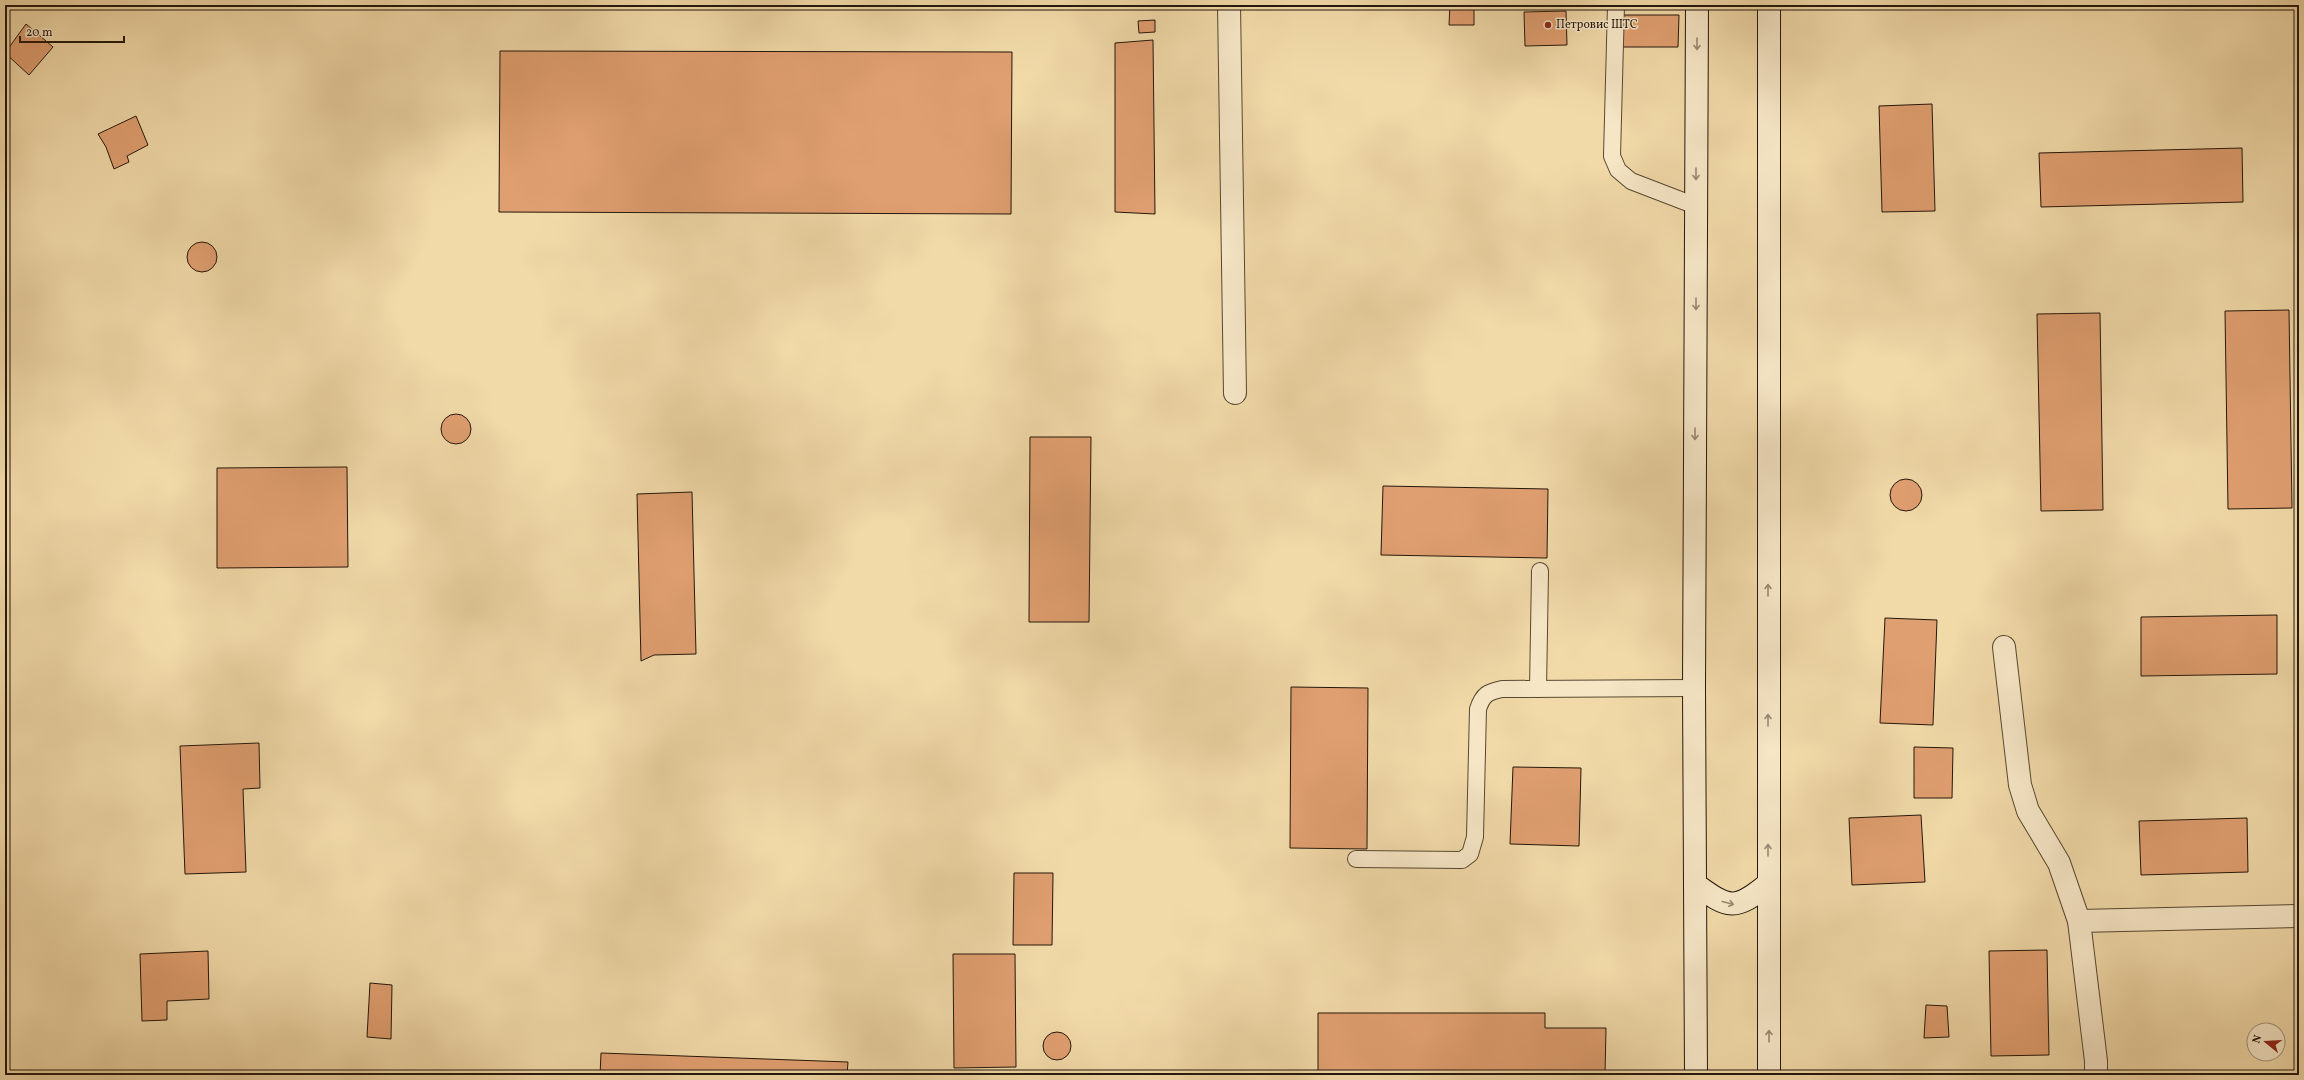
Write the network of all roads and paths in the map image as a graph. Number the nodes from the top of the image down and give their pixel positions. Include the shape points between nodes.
1 (1229, 5) edge
2 (1616, 5) edge
3 (1697, 5) edge
4 (1769, 5) edge
5 (1696, 206) junction
6 (1236, 393) dead end
7 (1540, 571) dead end
8 (2004, 648) dead end
9 (1694, 688) junction
10 (1538, 689) junction
11 (1356, 859) dead end
12 (1695, 884) junction
13 (1768, 884) junction
14 (2299, 916) edge
15 (2079, 921) junction
16 (1696, 1075) edge
17 (1768, 1075) edge
18 (2096, 1075) edge

1 - 6 main road
2 - 5 lane via 1612,156 1618,170 1631,181
3 -> 5 main road
13 -> 4 main road
5 -> 9 main road
7 - 10 lane
8 - 15 main road via 2020,785 2028,811 2059,863
9 - 10 lane
9 - 12 main road
10 - 11 lane via 1502,689 1482,697 1478,709 1475,837 1470,854 1462,860
12 -> 13 main road via 1716,900 1736,905 1750,899
12 - 16 main road
17 -> 13 main road
14 - 15 main road
15 - 18 main road

